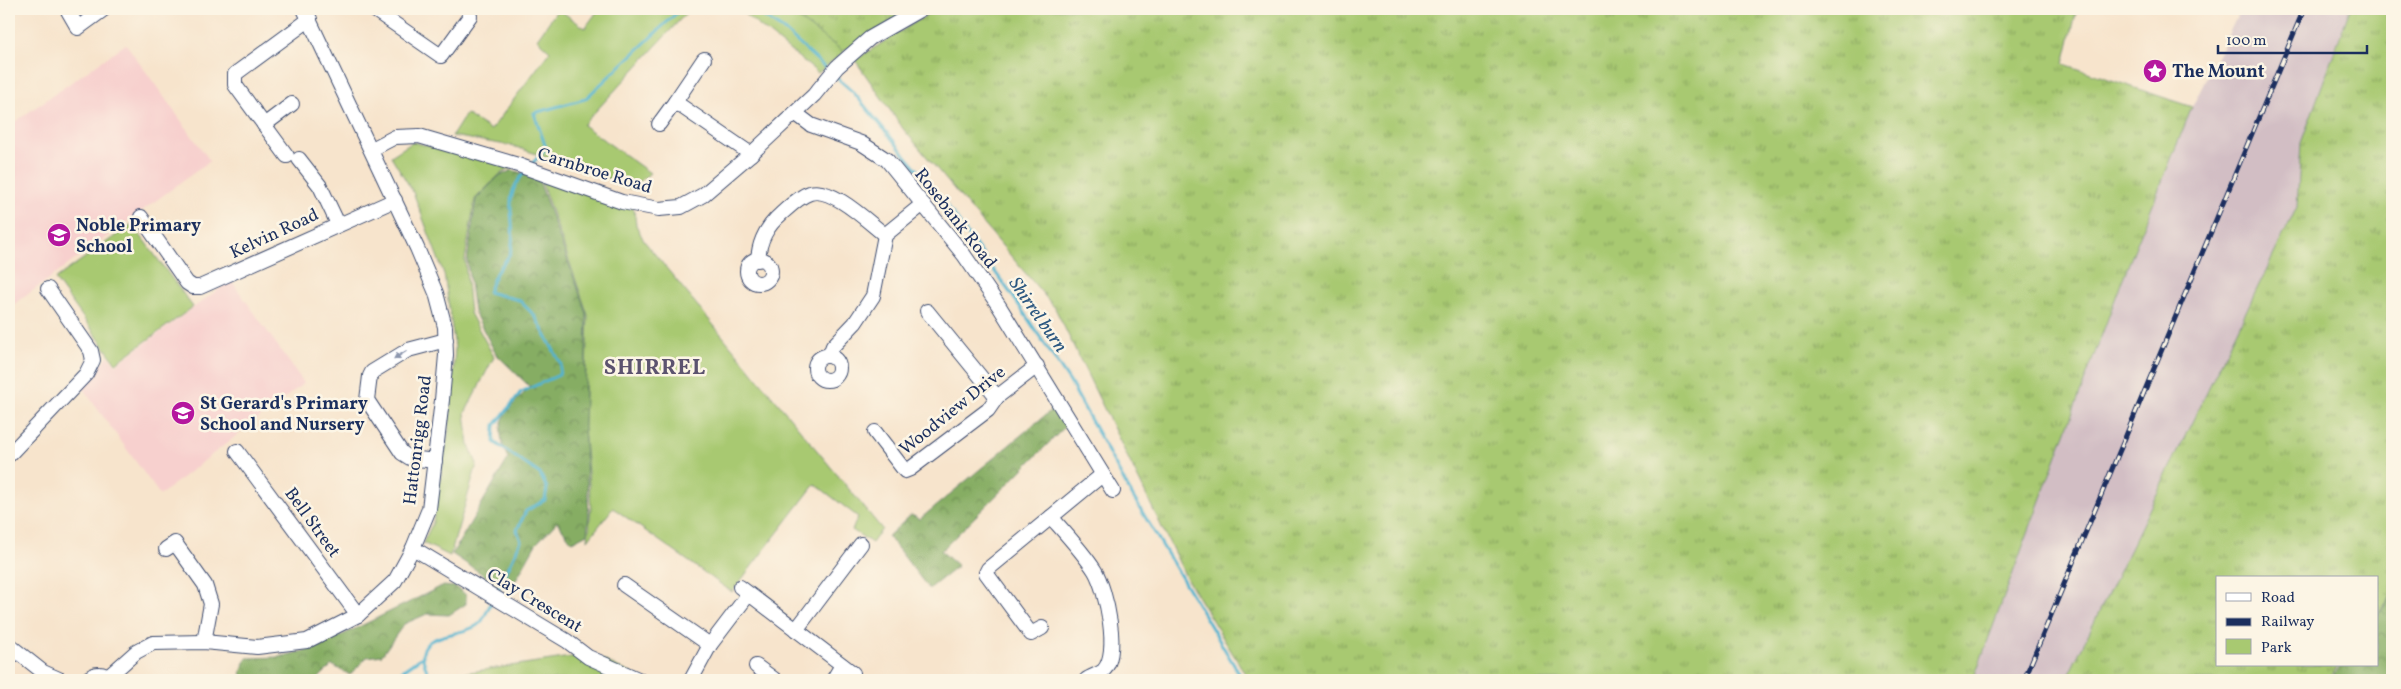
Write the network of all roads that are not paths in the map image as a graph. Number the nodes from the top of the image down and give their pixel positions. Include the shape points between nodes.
1 (67, 9) edge
2 (104, 9) edge
3 (373, 9) edge
4 (921, 9) edge
5 (307, 14) edge
6 (392, 14) edge
7 (470, 16) dead end
8 (704, 59) dead end
9 (675, 102) junction
10 (292, 104) dead end
11 (795, 113) junction
12 (659, 124) dead end
13 (264, 126) junction
14 (372, 149) junction
15 (751, 154) junction
16 (395, 200) junction
17 (922, 204) junction
18 (141, 217) dead end
19 (338, 224) junction
20 (885, 236) junction
21 (758, 260) dead end
22 (48, 289) dead end
23 (927, 311) dead end
24 (446, 340) junction
25 (829, 356) dead end
26 (1037, 366) junction
27 (996, 397) junction
28 (875, 432) dead end
29 (237, 452) dead end
30 (9, 455) edge
31 (435, 461) junction
32 (1102, 475) junction
33 (1113, 491) dead end
34 (1051, 517) junction
35 (861, 544) dead end
36 (413, 548) junction
37 (166, 550) dead end
38 (624, 585) dead end
39 (358, 615) junction
40 (1042, 628) dead end
41 (796, 630) junction
42 (204, 642) junction
43 (9, 645) edge
44 (710, 645) junction
45 (756, 666) dead end
46 (110, 678) edge
47 (61, 680) edge
48 (87, 680) edge
49 (640, 680) edge
50 (691, 680) edge
51 (774, 680) edge
52 (832, 680) edge
53 (1086, 680) edge

1 - 2 street via 78,28
3 - 6 street
4 - 11 street, Carnbroe Road via 870,38 837,67
5 - 13 street via 235,74 235,86
5 - 14 street, Hattonrigg Road
6 - 7 street via 441,56
8 - 9 street
9 - 12 street
9 - 15 street
10 - 13 street
11 - 15 street, Carnbroe Road
11 - 17 street, Rosebank Road via 811,125 880,154
13 - 19 street via 320,186
14 - 15 street, Carnbroe Road via 395,137 419,136 518,165 622,202 666,208 693,202
14 - 16 street, Hattonrigg Road
16 - 19 street, Kelvin Road
16 - 24 street, Hattonrigg Road via 436,293
17 - 20 street
17 - 26 street, Rosebank Road via 964,255
18 - 19 street, Kelvin Road via 193,288
20 - 21 street via 839,199 826,193 809,193 769,225 760,241
20 - 25 street via 872,296 855,323 833,346
22 - 30 street via 92,351 93,360 86,374
23 - 27 street
24 - 31 street, Hattonrigg Road
24 -> 31 street via 408,350 372,372 368,383 367,400 402,453 410,458
26 - 27 street, Woodview Drive
26 - 32 street, Rosebank Road
27 - 28 street, Woodview Drive via 988,410 906,471
29 - 39 street, Bell Street
31 - 36 street, Hattonrigg Road via 429,508
32 - 33 street, Rosebank Road
32 - 34 street
34 - 40 street via 991,565 986,573 1031,634
34 - 53 street via 1094,570 1106,602 1112,646 1109,661 1104,670
35 - 41 street
36 - 39 street, Hattonrigg Road via 395,581
36 - 49 street, Clay Crescent via 588,657
37 - 42 street via 174,542 205,585 211,604
38 - 44 street
39 - 42 street, Hattonrigg Road via 307,641 257,647
41 - 44 street via 744,591
41 - 52 street via 848,669
42 - 46 street, Hattonrigg Road via 153,643 136,652
43 - 47 street via 43,672
44 - 50 street
45 - 51 street
46 - 48 street via 99,674

